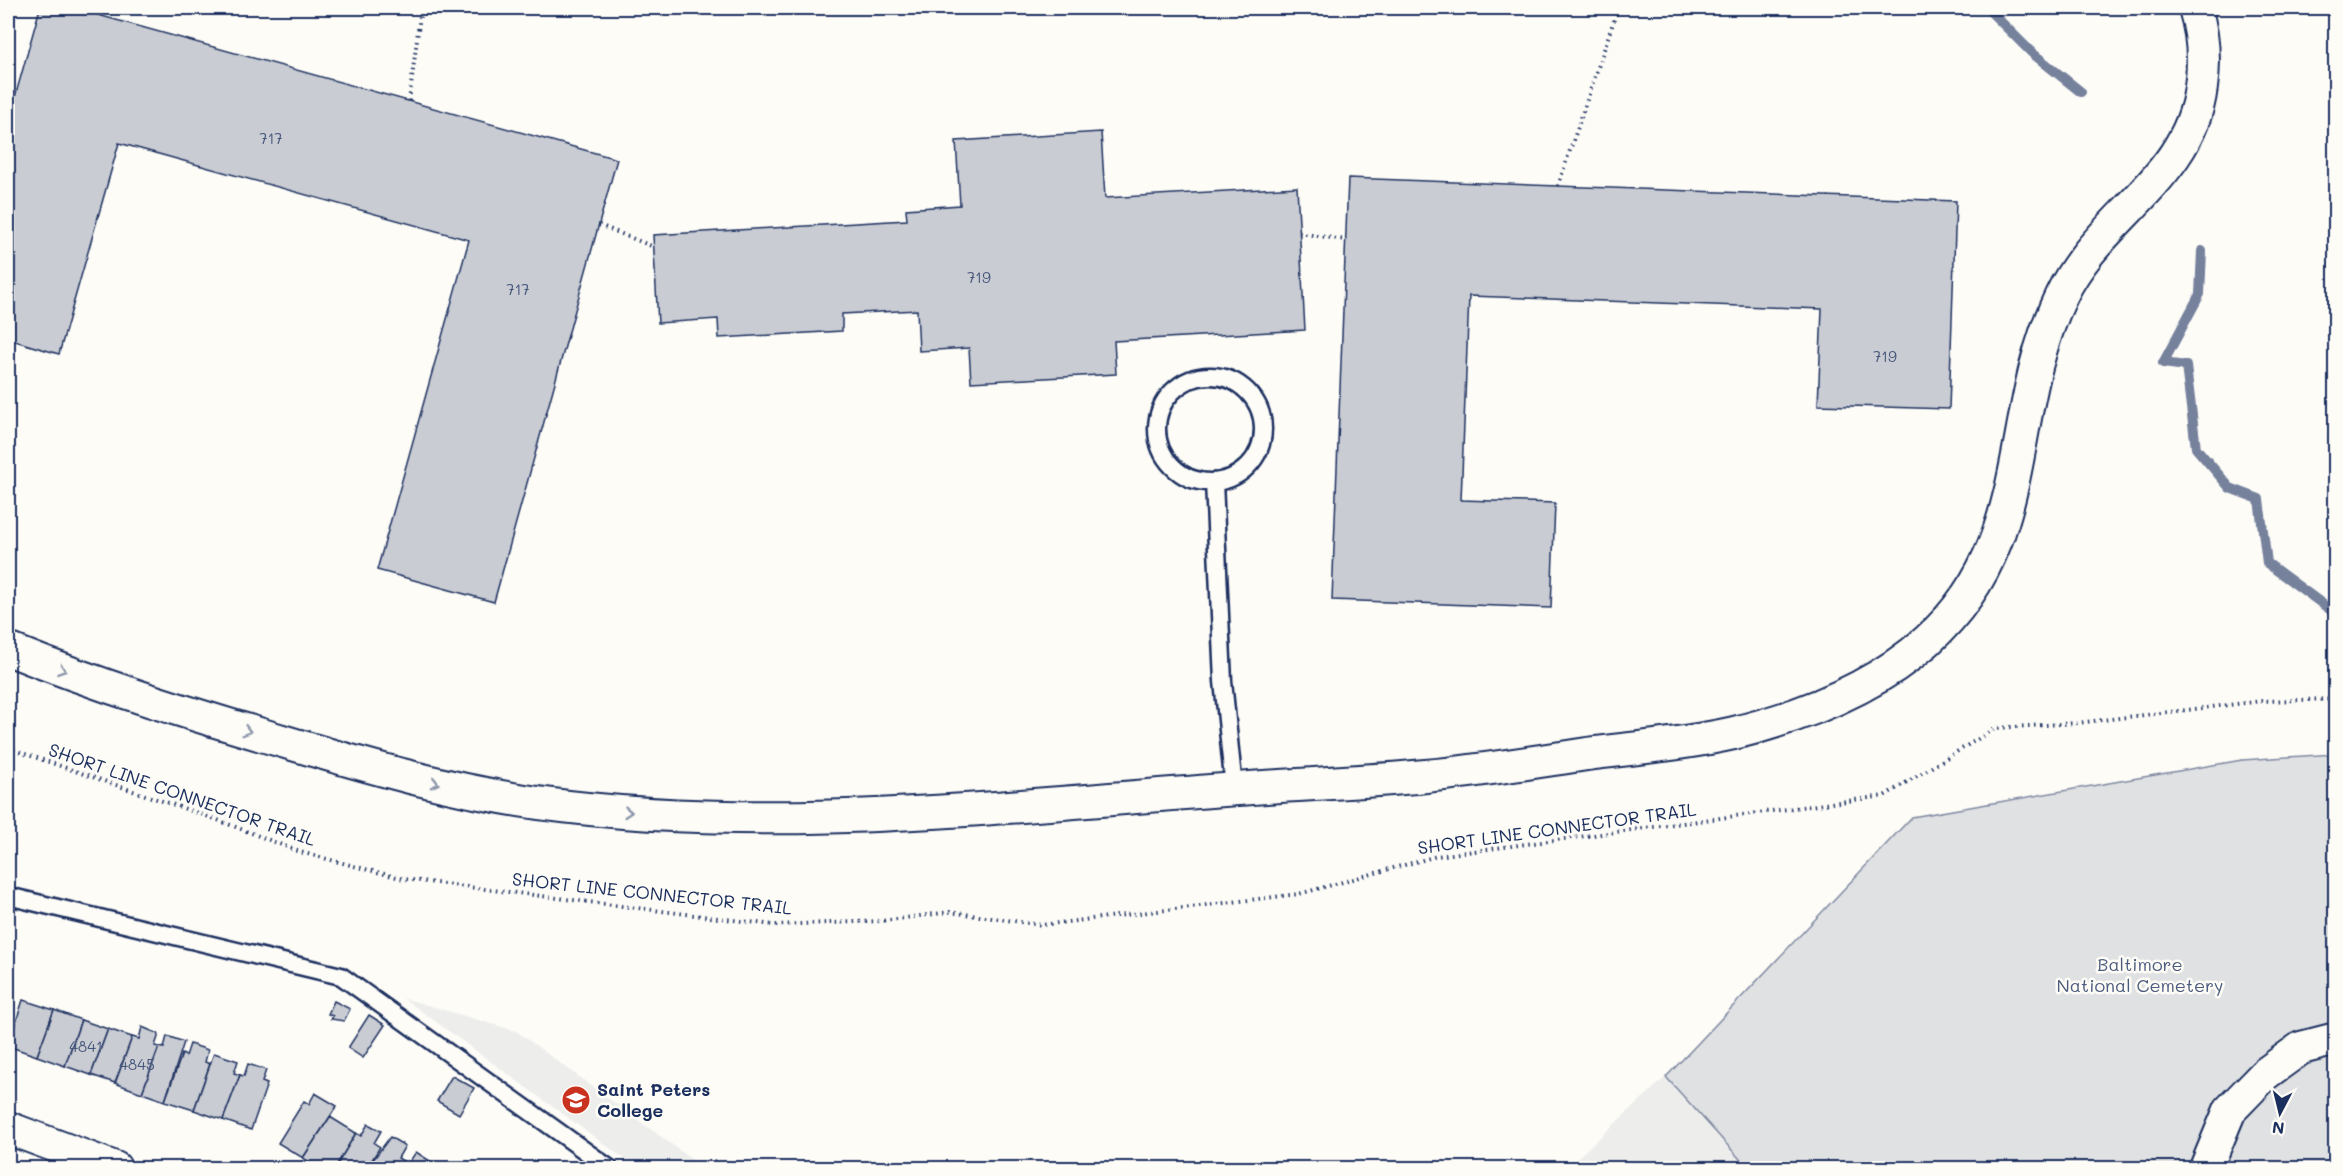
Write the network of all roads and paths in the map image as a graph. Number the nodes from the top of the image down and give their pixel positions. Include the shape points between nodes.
1 (421, 8) edge
2 (1618, 8) edge
3 (2195, 8) edge
4 (409, 101) dead end
5 (1558, 186) dead end
6 (599, 225) dead end
7 (1299, 233) dead end
8 (1345, 240) dead end
9 (654, 247) dead end
10 (1214, 482) junction
11 (8, 649) edge
12 (2336, 699) edge
13 (8, 748) edge
14 (1234, 789) junction
15 (8, 896) edge
16 (2336, 1039) edge
17 (8, 1128) edge
18 (115, 1168) edge
19 (609, 1168) edge
20 (2206, 1168) edge

1 - 4 path
2 - 5 path
3 - 14 street via 2202,31 2203,71 2199,105 2189,136 2166,169 2089,250 2062,292 2030,391 2011,493 1988,564 1962,603 1927,641 1886,672 1837,699 1730,734 1431,776
6 - 9 path
7 - 8 path
10 - 10 lane via 1233,477 1247,467 1263,434 1262,417 1257,404 1235,382 1204,377 1180,385 1166,399 1157,420 1157,439 1164,456 1178,472 1193,480
10 - 14 lane via 1222,669
11 -> 14 street via 164,704 334,756 442,785 592,810 697,818 801,817 1065,803
12 - 13 path, SHORT LINE CONNECTOR TRAIL via 2262,701 2077,723 1996,728 1884,796 1437,856 1299,894 1042,925 950,912 882,921 774,925 404,879 300,852
15 - 19 lane via 341,976
16 - 20 street via 2301,1048 2265,1074 2230,1110
17 - 18 street

